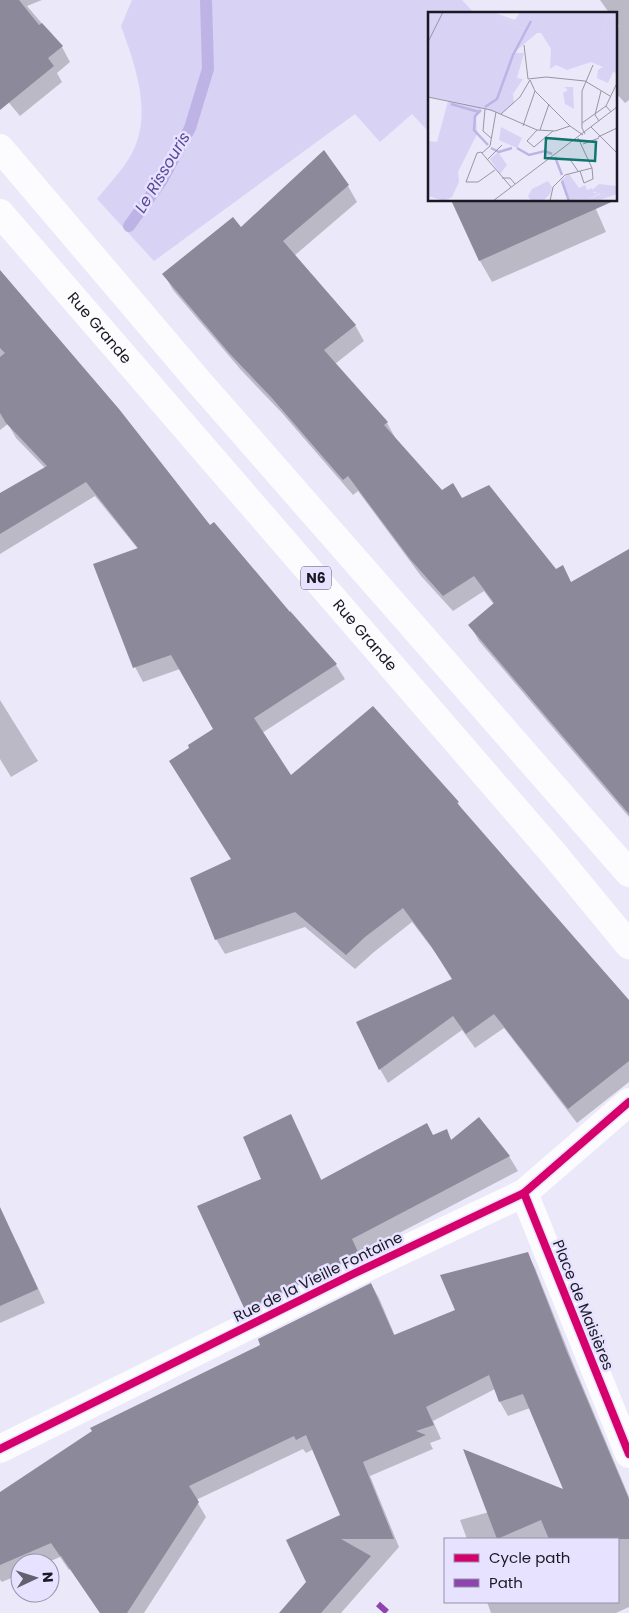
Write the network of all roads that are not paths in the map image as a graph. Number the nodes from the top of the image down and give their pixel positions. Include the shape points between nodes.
1 (0, 148) edge
2 (0, 214) edge
3 (629, 873) edge
4 (629, 945) edge
5 (629, 1102) edge
6 (524, 1194) junction
7 (0, 1449) edge
8 (629, 1454) edge

1 - 3 main road, N6 via 199,382
2 - 4 main road, Rue Grande / N6 via 554,854
5 - 6 main road, Rue de la Vieille Fontaine
6 - 7 main road, Rue de la Vieille Fontaine via 353,1274
6 - 8 main road, Place de Maisières

